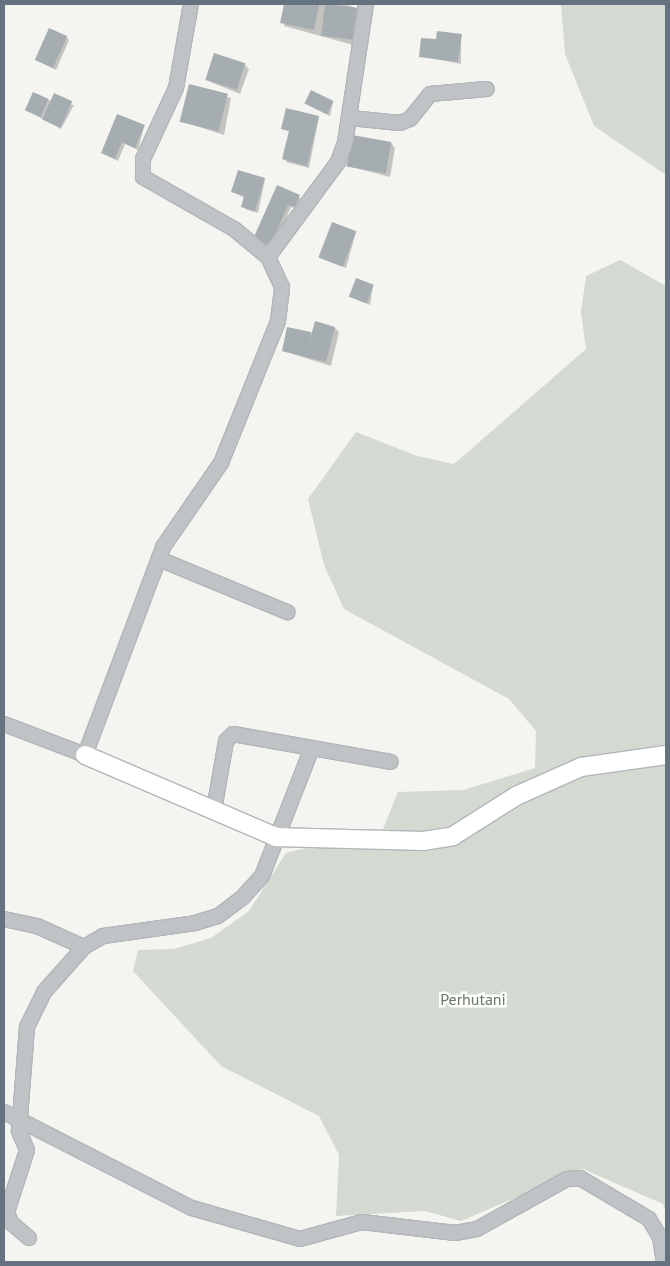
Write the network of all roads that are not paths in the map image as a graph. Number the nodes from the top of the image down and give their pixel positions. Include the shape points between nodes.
1 (191, 4) edge
2 (366, 4) edge
3 (487, 89) dead end
4 (350, 118) junction
5 (268, 257) junction
6 (160, 559) junction
7 (287, 612) dead end
8 (4, 724) edge
9 (312, 748) junction
10 (85, 755) junction
11 (666, 755) edge
12 (391, 762) dead end
13 (214, 810) junction
14 (276, 837) junction
15 (4, 919) edge
16 (84, 947) junction
17 (4, 1112) edge
18 (22, 1118) junction
19 (29, 1238) dead end
20 (664, 1262) edge

1 - 5 street via 176,88 144,159 144,177 234,228
2 - 4 street
3 - 4 street via 430,94 410,119 400,123
4 - 5 street via 338,162
5 - 6 street via 282,287 278,321 220,463 170,536
6 - 7 street
6 - 10 street via 117,660
8 - 10 street
9 - 12 street
9 - 13 street via 238,733 229,736
9 - 14 street
10 - 13 main road
11 - 14 main road via 600,763 563,773 444,840
13 - 14 main road
14 - 16 street via 262,876 218,916 195,923 134,928 103,936
15 - 16 street via 37,926
16 - 18 street via 44,992 27,1027
17 - 18 street
18 - 19 street via 19,1134 27,1150 7,1212 11,1223
18 - 20 street via 192,1208 300,1239 348,1223 455,1233 477,1229 568,1179 580,1178 649,1219 660,1237

